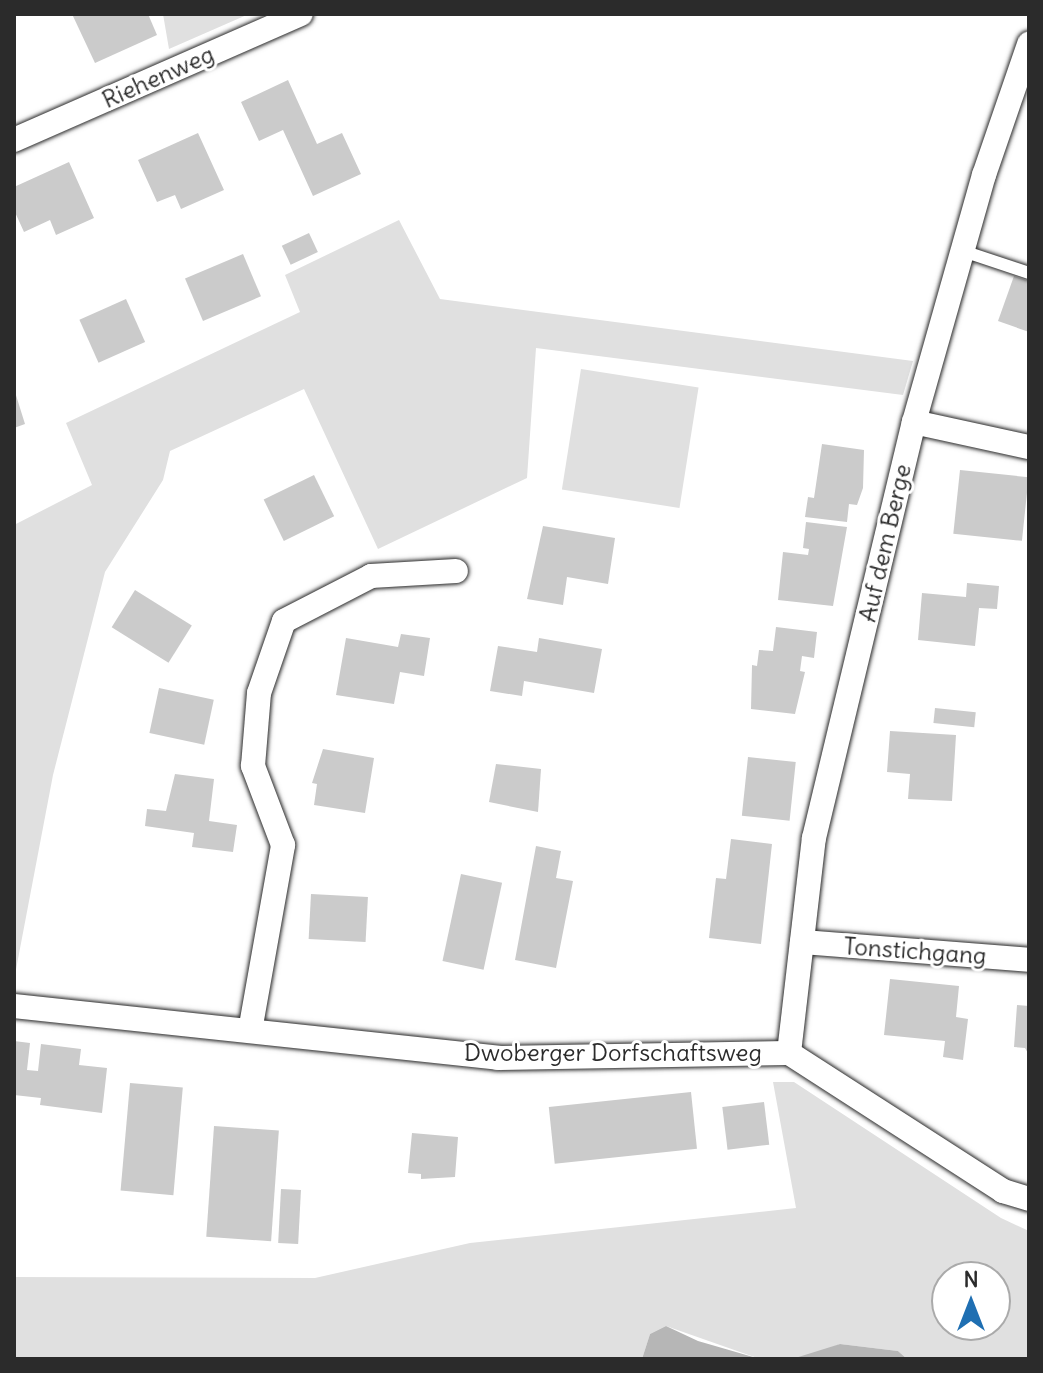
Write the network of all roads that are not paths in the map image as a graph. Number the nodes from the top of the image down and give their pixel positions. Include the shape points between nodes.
1 (301, 14) edge
2 (1029, 44) edge
3 (14, 140) edge
4 (963, 251) junction
5 (1029, 273) edge
6 (914, 422) junction
7 (1029, 447) edge
8 (456, 571) dead end
9 (802, 942) junction
10 (1029, 960) edge
11 (14, 1006) edge
12 (250, 1031) junction
13 (789, 1053) junction
14 (1029, 1199) edge

1 - 3 street, Riehenweg
2 - 4 street, Auf dem Berge
4 - 5 lane
4 - 6 street, Auf dem Berge
6 - 7 street
6 - 9 street, Auf dem Berge via 814,838
8 - 12 street via 371,576 284,621 259,693 253,766 283,845
9 - 10 street, Tonstichgang
9 - 13 street, Auf dem Berge
11 - 12 street, Dwoberger Dorfschaftsweg
12 - 13 street, Dwoberger Dorfschaftsweg via 498,1058
13 - 14 street, Dwoberger Dorfschaftsweg via 1003,1191

